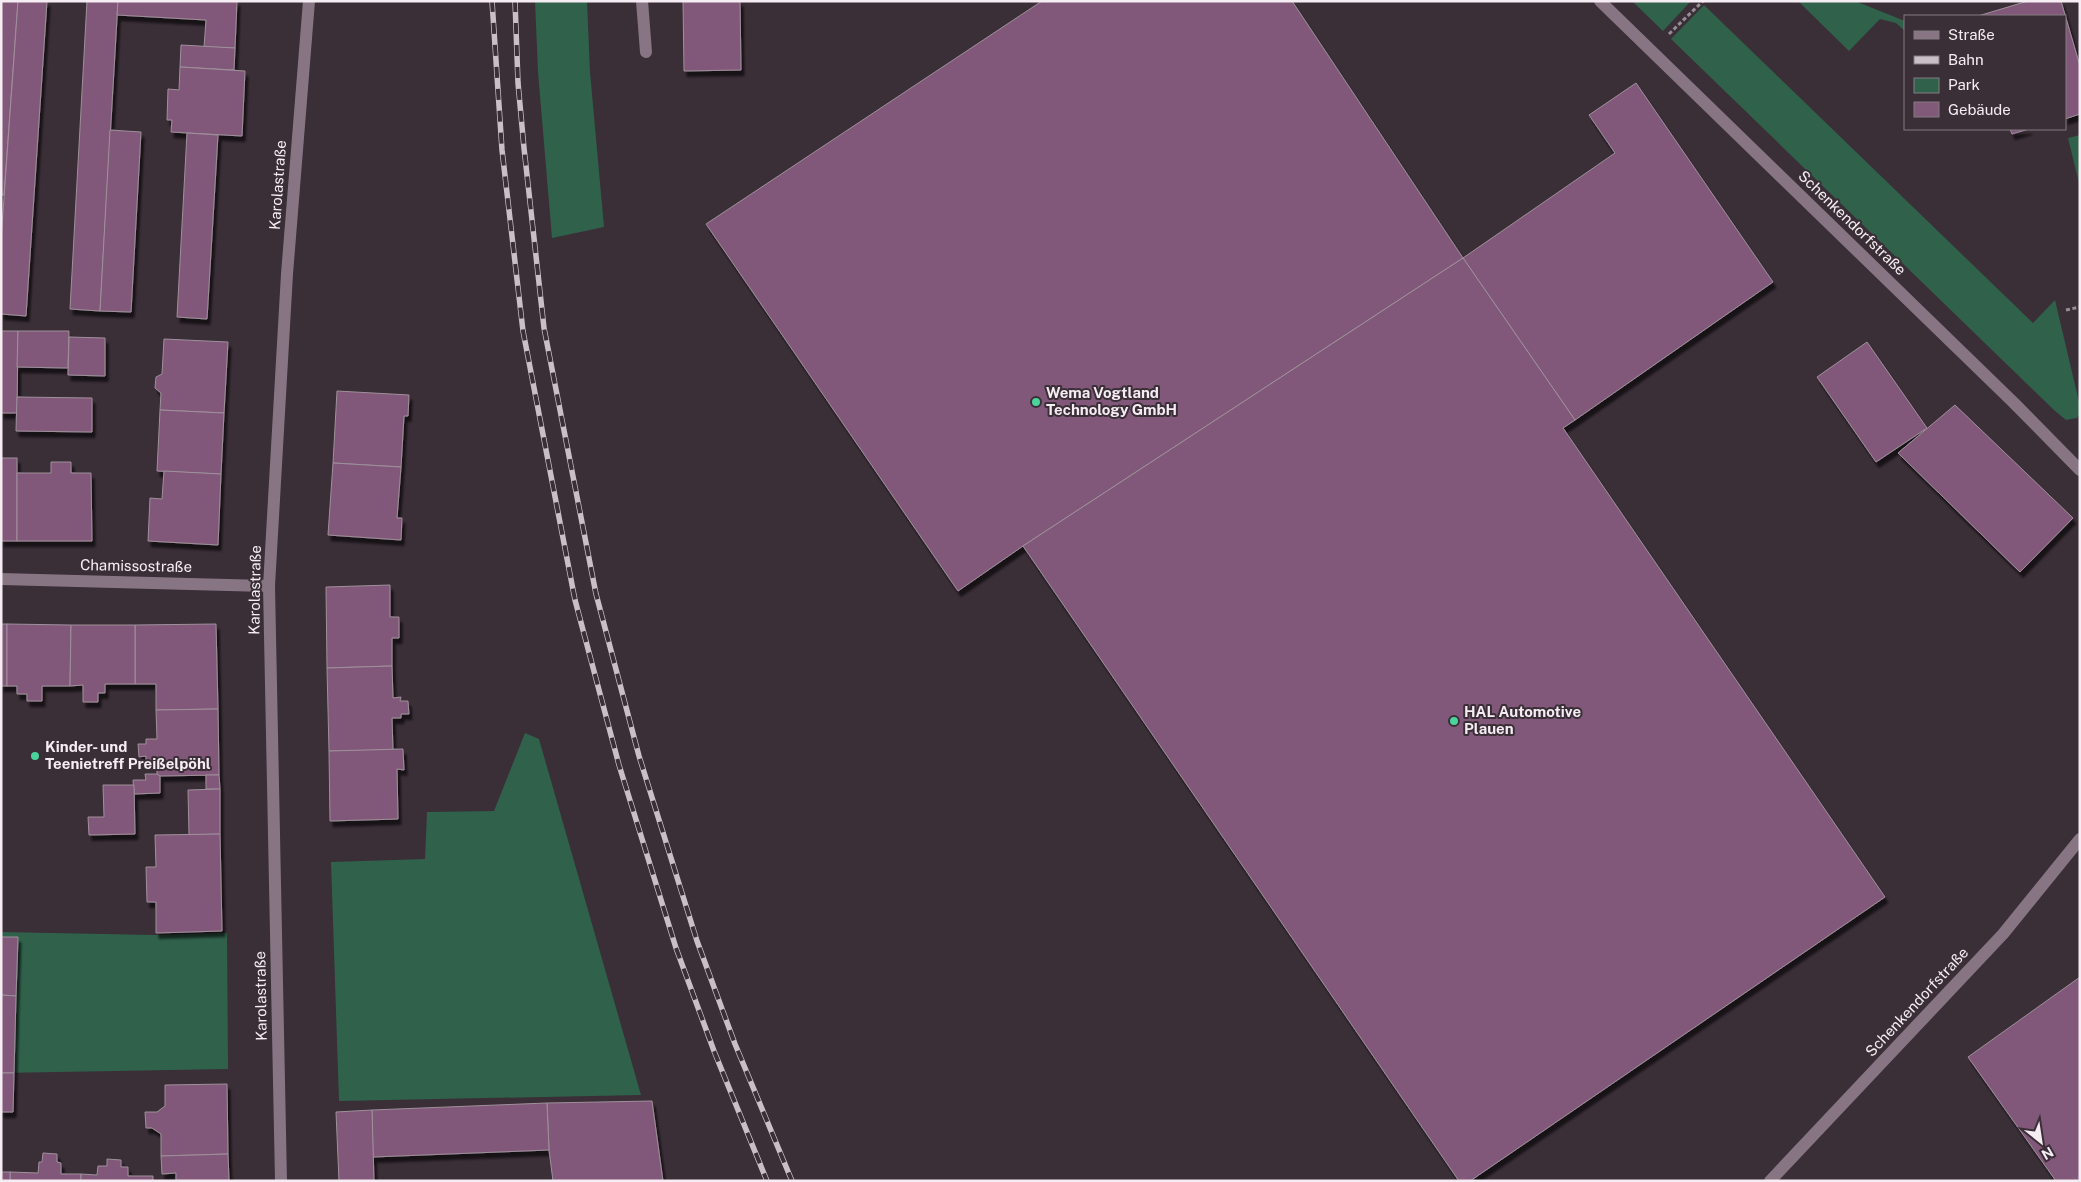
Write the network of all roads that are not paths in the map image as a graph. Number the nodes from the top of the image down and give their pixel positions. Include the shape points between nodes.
1 (309, 1) edge
2 (642, 1) edge
3 (1600, 1) edge
4 (646, 52) dead end
5 (2080, 470) edge
6 (1, 580) edge
7 (269, 586) junction
8 (2080, 839) edge
9 (281, 1181) edge
10 (1770, 1181) edge

1 - 7 street, Karolastraße via 287,274
2 - 4 street
3 - 5 street, Schenkendorfstraße
6 - 7 street, Chamissostraße
7 - 9 street, Karolastraße
8 - 10 street, Schenkendorfstraße via 2003,934

